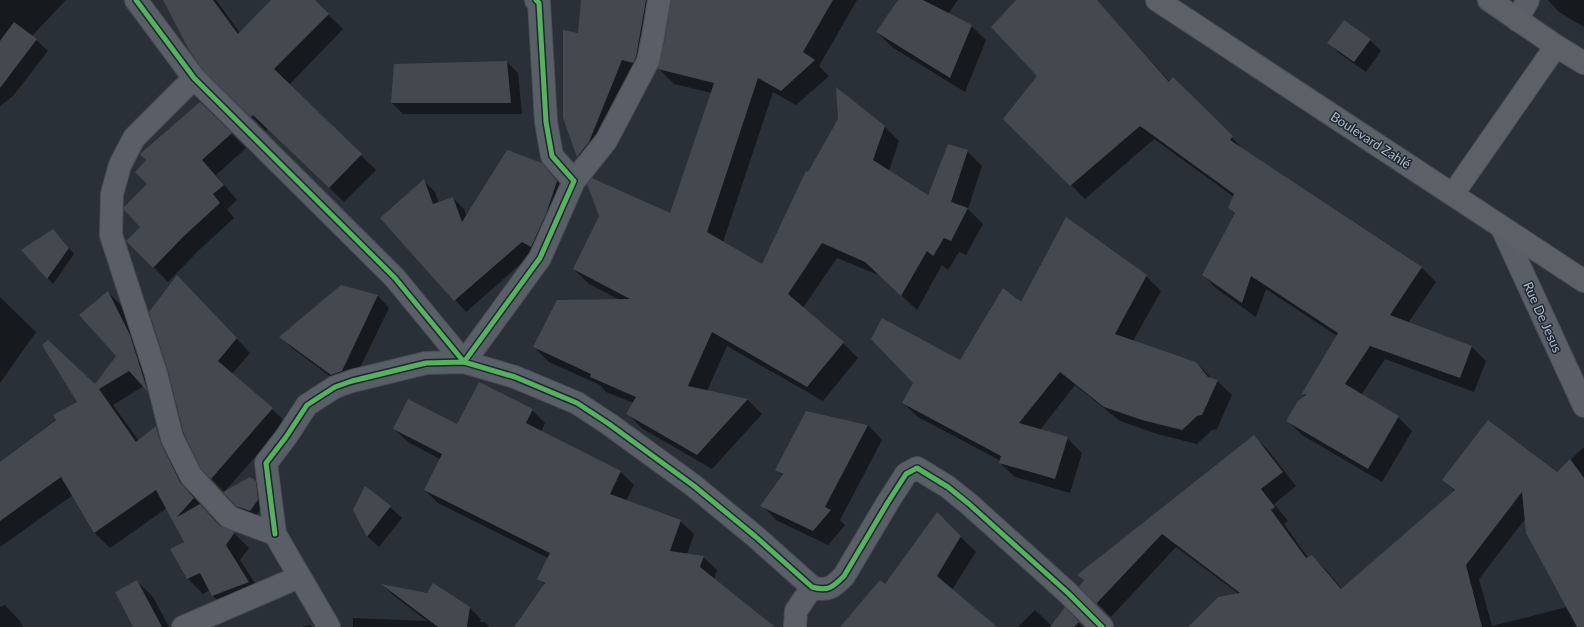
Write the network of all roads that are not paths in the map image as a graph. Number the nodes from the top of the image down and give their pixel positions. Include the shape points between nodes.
1 (136, 0) edge
2 (536, 0) edge
3 (658, 0) edge
4 (1157, 0) edge
5 (1489, 0) edge
6 (1528, 0) edge
7 (1517, 20) junction
8 (1556, 46) junction
9 (1584, 63) edge
10 (194, 78) junction
11 (574, 181) junction
12 (1453, 194) junction
13 (1502, 228) junction
14 (1584, 281) edge
15 (464, 362) junction
16 (1584, 406) edge
17 (275, 534) junction
18 (299, 577) junction
19 (812, 587) junction
20 (183, 627) edge
21 (329, 627) edge
22 (795, 627) edge
23 (1102, 627) edge

1 - 10 street
2 - 11 street via 539,3 546,122 552,156
3 - 11 street via 648,60 606,141
4 - 12 main road, Boulevard Zahlé
5 - 7 main road
6 - 7 street
7 - 8 main road
8 - 9 main road
8 - 12 main road
10 - 15 street via 395,278
10 - 17 street via 134,138 120,165 112,194 111,235 156,374 172,438 191,476 229,517
11 - 15 street via 540,258
12 - 13 main road, Boulevard Zahlé
13 - 14 main road, Boulevard Zahlé
13 - 16 street, Rue De Jesus
15 - 17 street via 426,363 352,381 335,387 307,405 266,463
15 - 19 street via 515,376 577,403 694,486
17 - 18 street
18 - 20 street
18 - 21 street
19 - 22 street via 796,611
19 - 23 street via 827,589 844,576 906,474 917,468 969,504

